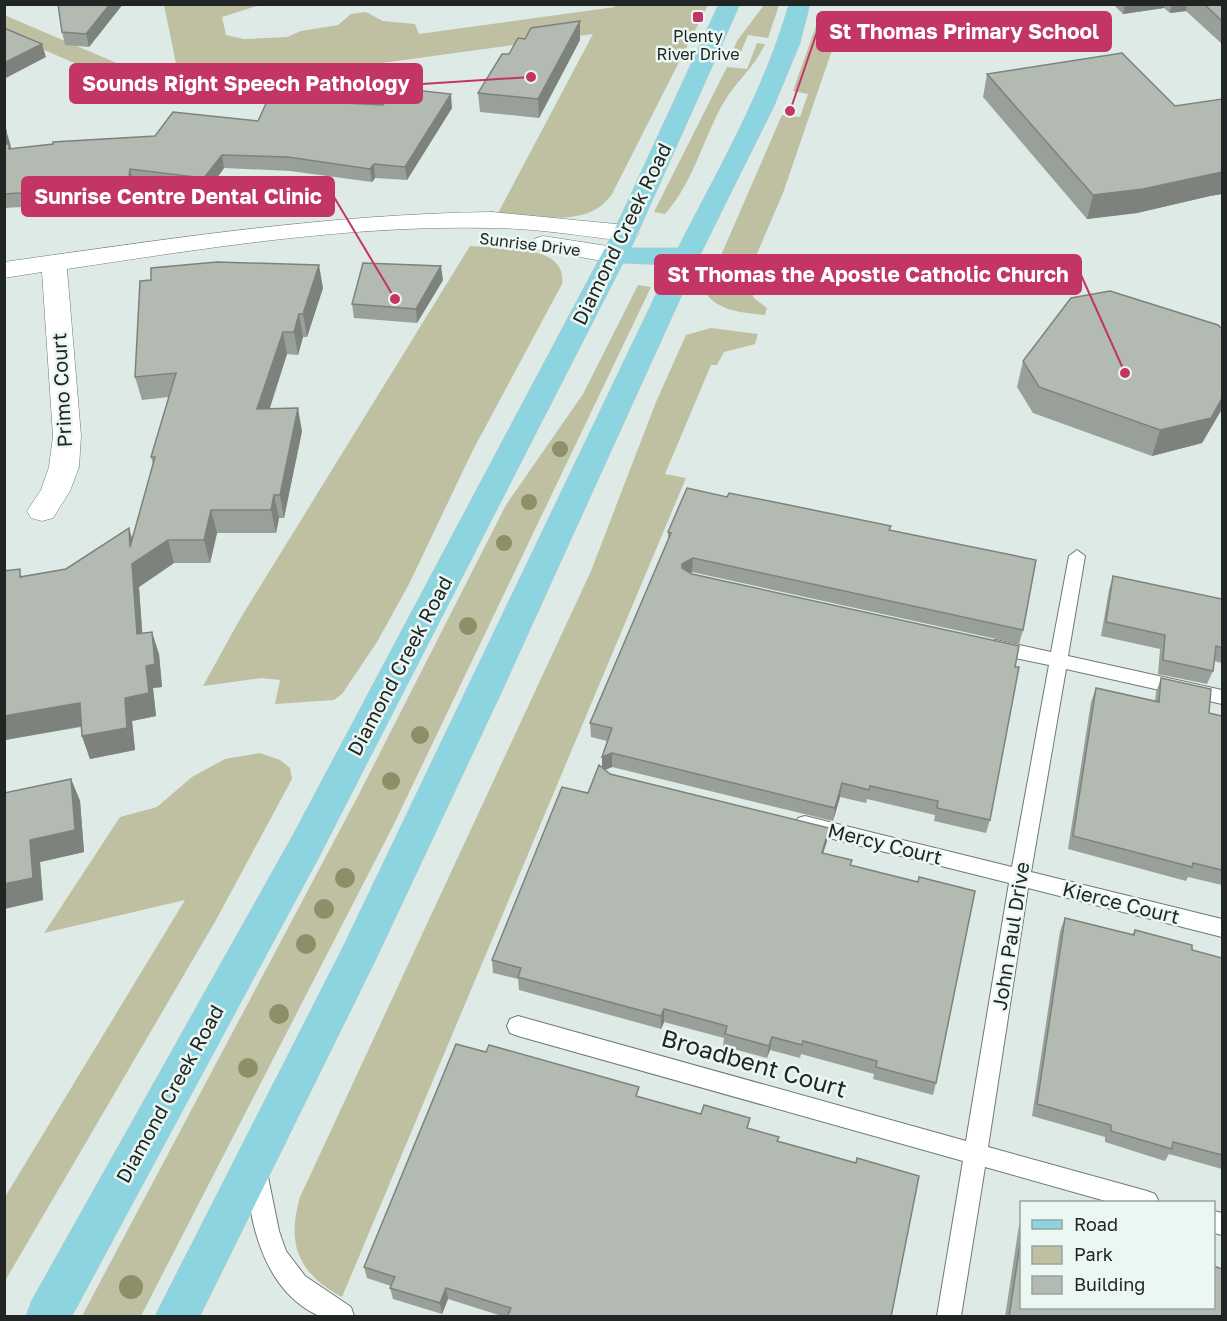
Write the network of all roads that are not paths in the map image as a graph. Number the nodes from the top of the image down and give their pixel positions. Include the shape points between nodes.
1 (730, 4) edge
2 (800, 4) edge
3 (620, 244) junction
4 (688, 253) junction
5 (54, 263) junction
6 (4, 270) edge
7 (42, 511) dead end
8 (1077, 556) dead end
9 (978, 643) edge
10 (1058, 661) junction
11 (1222, 697) edge
12 (782, 819) edge
13 (1020, 878) junction
14 (1222, 928) edge
15 (518, 1026) dead end
16 (975, 1153) junction
17 (256, 1156) junction
18 (1140, 1201) edge
19 (48, 1317) edge
20 (177, 1317) edge
21 (342, 1317) edge
22 (949, 1317) edge

1 - 3 main road, Diamond Creek Road
2 - 4 main road via 763,106
3 - 4 main road, Sunrise Drive via 673,257
3 - 5 street, Sunrise Drive via 499,238 442,228 320,230 246,235
3 - 19 main road, Diamond Creek Road via 311,836
4 - 17 main road via 357,959
5 - 6 street, Sunrise Drive
5 - 7 street, Primo Court via 67,436 64,467
8 - 10 lane, John Paul Drive
9 - 10 lane
10 - 11 lane
10 - 13 lane, John Paul Drive
12 - 13 lane, Mercy Court
13 - 14 lane, Kierce Court
13 - 16 lane, John Paul Drive
15 - 16 lane, Broadbent Court
16 - 18 lane, Broadbent Court
16 - 22 lane, John Paul Drive
17 - 20 main road
17 - 21 lane via 263,1222 277,1259 297,1286

